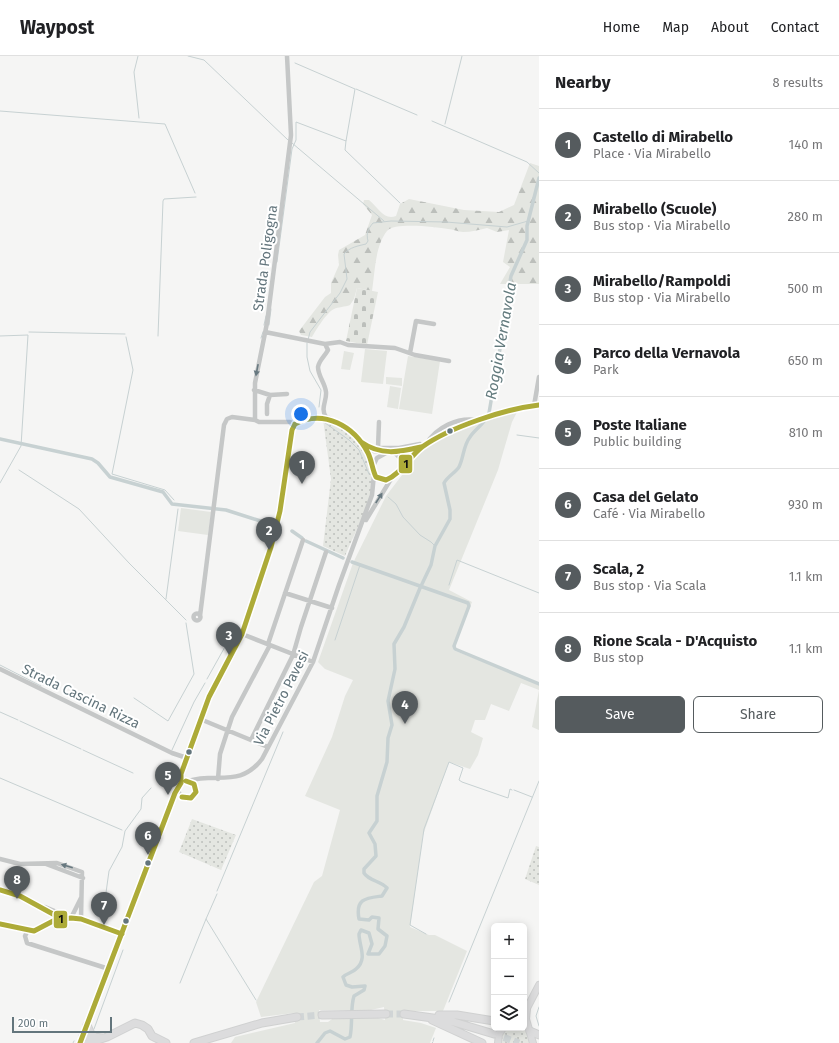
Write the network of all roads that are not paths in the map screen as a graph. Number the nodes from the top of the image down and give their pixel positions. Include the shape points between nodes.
1 (288, 56) edge
2 (434, 324) dead end
3 (265, 332) junction
4 (333, 342) junction
5 (325, 344) junction
6 (328, 350) junction
7 (410, 353) junction
8 (449, 361) dead end
9 (539, 377) edge
10 (254, 390) junction
11 (287, 394) dead end
12 (270, 395) junction
13 (537, 405) edge
14 (267, 414) dead end
15 (326, 417) junction
16 (255, 420) junction
17 (477, 420) junction
18 (379, 422) dead end
19 (295, 424) junction
20 (362, 444) junction
21 (423, 445) junction
22 (390, 452) junction
23 (373, 466) junction
24 (401, 466) junction
25 (374, 474) junction
26 (391, 478) junction
27 (303, 540) dead end
28 (355, 543) junction
29 (326, 552) dead end
30 (285, 592) junction
31 (310, 601) junction
32 (332, 608) junction
33 (200, 616) dead end
34 (242, 634) junction
35 (269, 644) junction
36 (293, 655) junction
37 (313, 662) junction
38 (0, 669) edge
39 (200, 719) junction
40 (228, 730) junction
41 (250, 740) junction
42 (268, 747) junction
43 (187, 758) junction
44 (184, 766) junction
45 (208, 779) junction
46 (218, 779) junction
47 (187, 781) junction
48 (181, 783) junction
49 (196, 788) junction
50 (178, 789) junction
51 (182, 797) junction
52 (171, 804) junction
53 (0, 859) edge
54 (0, 890) edge
55 (82, 895) junction
56 (36, 904) junction
57 (71, 918) junction
58 (62, 919) junction
59 (81, 919) junction
60 (0, 924) edge
61 (28, 930) junction
62 (122, 934) junction
63 (109, 969) junction
64 (539, 985) edge
65 (527, 1009) edge
66 (386, 1014) tunnel mouth
67 (404, 1014) tunnel mouth
68 (322, 1015) tunnel mouth
69 (419, 1015) junction
70 (297, 1017) tunnel mouth
71 (491, 1020) edge
72 (87, 1025) junction
73 (528, 1028) edge
74 (501, 1031) edge
75 (494, 1034) tunnel mouth
76 (539, 1035) edge
77 (152, 1039) edge
78 (81, 1040) edge
79 (95, 1040) edge
80 (166, 1043) edge
81 (194, 1043) edge
82 (482, 1043) edge
83 (498, 1043) edge
84 (533, 1043) edge

1 - 3 street, Strada Poligogna via 291,135
2 - 7 street via 416,321
3 - 5 street
3 -> 10 street, Strada Poligogna
4 - 5 street
4 - 6 street
4 - 7 street via 395,348
5 - 6 street
6 - 15 street via 318,365 326,393 323,406
7 - 8 street
9 - 13 street
10 - 12 street
10 - 16 street, Strada Poligogna
11 - 12 street
12 - 14 street
13 - 17 street
15 - 19 street
15 - 20 street via 339,424
16 - 19 street
16 - 33 street via 232,417 224,425
17 - 21 street
17 - 21 street via 450,422
18 - 22 street via 378,448
19 - 34 street via 277,529
20 - 22 street via 374,451
20 - 23 street
21 - 22 street
21 - 24 street
22 - 23 street via 377,458
22 - 24 street via 401,459
23 - 25 street
24 - 26 street
25 - 26 street via 382,480
25 - 28 street, Via Pietro Pavesi via 372,495
28 -> 26 street, Via Pietro Pavesi via 369,513
27 - 30 street
28 - 32 street, Via Pietro Pavesi
29 - 31 street
30 - 31 street
30 - 35 street
31 - 32 street
31 - 36 street
32 - 37 street, Via Pietro Pavesi
34 - 35 street
34 - 39 street
35 - 36 street
35 - 40 street
36 - 37 street
36 - 41 street
37 - 42 street, Via Pietro Pavesi
38 - 43 street, Strada Cascina Rizza
39 - 40 street
39 - 43 street
40 - 41 street
40 - 46 street via 220,754
41 - 42 street
42 - 46 street, Via Pietro Pavesi via 259,763 249,772
43 - 44 street
44 - 47 street via 183,774
44 - 48 street
45 - 46 street, Via Pietro Pavesi
45 - 47 street, Via Pietro Pavesi
45 - 49 street via 200,782
47 - 48 street
47 - 49 street via 193,783
48 - 50 street
49 - 51 street via 192,797
50 - 51 street
50 - 52 street
51 - 52 street
52 - 62 street
53 - 55 street via 20,864 45,864 83,878
54 - 56 street
55 - 57 street
55 - 59 street
56 - 57 street
56 - 58 street
57 - 58 street
57 - 59 street
58 - 61 street via 54,920 34,931
59 - 62 street
60 - 61 street
61 - 63 street via 27,943
62 - 63 street
63 - 72 street
64 - 65 main road
66 - 68 highway
67 - 69 highway
69 - 71 highway via 457,1015
69 - 75 highway via 447,1020
69 - 82 highway
70 - 81 highway via 262,1023
72 - 78 street
72 - 79 highway
73 - 76 highway
73 - 84 main road
74 - 83 main road
77 - 79 highway via 148,1030 135,1023
77 - 80 highway
78 - 79 highway

